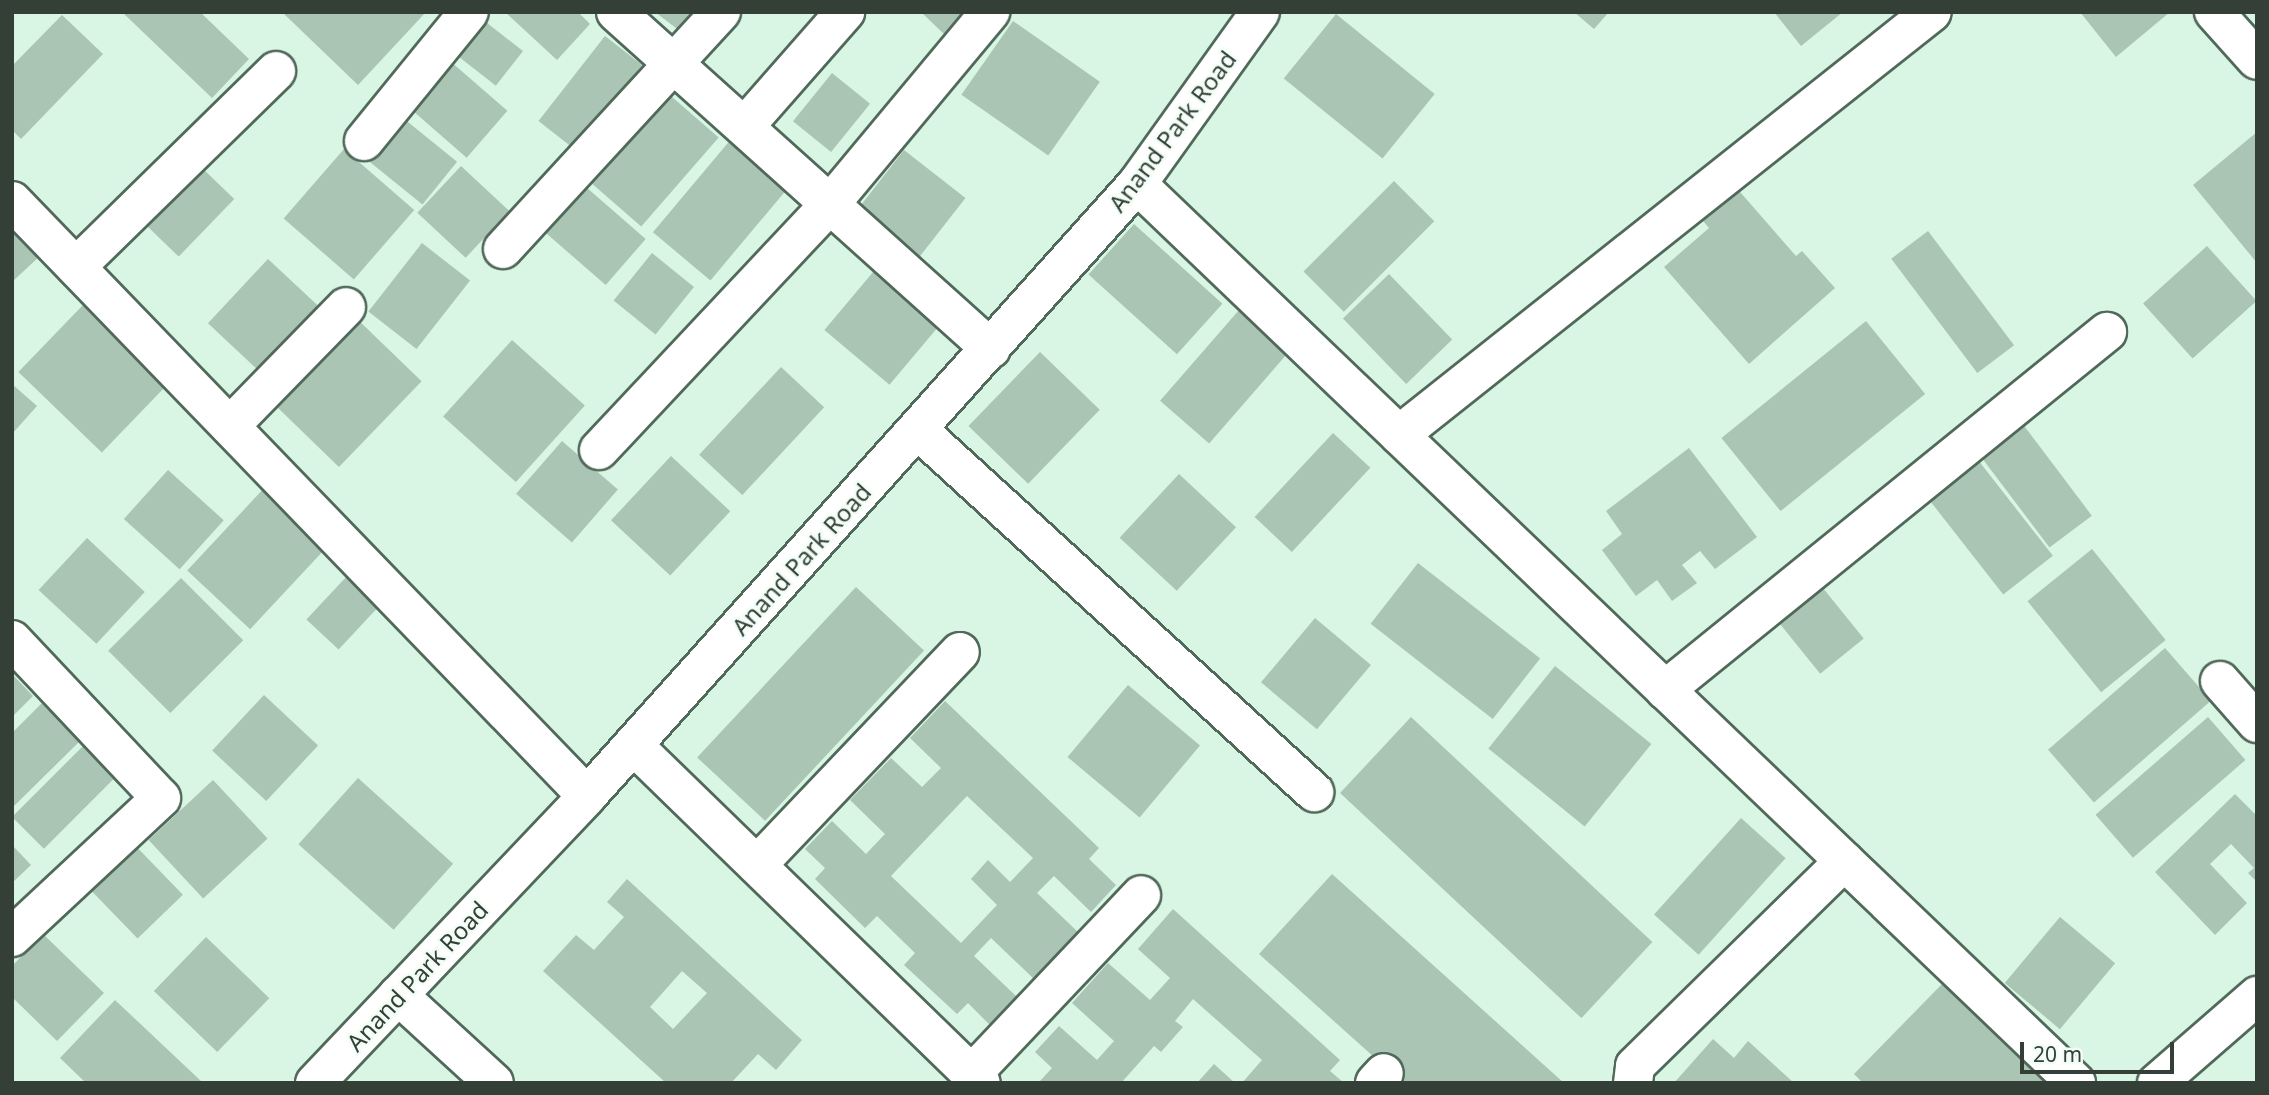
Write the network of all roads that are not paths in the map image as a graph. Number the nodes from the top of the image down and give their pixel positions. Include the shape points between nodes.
1 (469, 12) edge
2 (616, 12) edge
3 (721, 12) edge
4 (845, 12) edge
5 (990, 12) edge
6 (1260, 12) edge
7 (1933, 12) edge
8 (2214, 12) edge
9 (2257, 60) edge
10 (672, 62) junction
11 (276, 71) dead end
12 (745, 127) junction
13 (364, 141) dead end
14 (1137, 184) junction
15 (12, 201) edge
16 (831, 203) junction
17 (503, 249) dead end
18 (76, 267) junction
19 (346, 307) dead end
20 (2107, 332) dead end
21 (991, 349) junction
22 (230, 426) junction
23 (918, 430) junction
24 (1399, 435) junction
25 (599, 450) dead end
26 (12, 640) edge
27 (960, 652) dead end
28 (2220, 681) dead end
29 (1665, 690) junction
30 (2257, 723) edge
31 (633, 745) junction
32 (1314, 792) dead end
33 (587, 796) junction
34 (1844, 861) junction
35 (757, 865) junction
36 (1141, 895) dead end
37 (12, 937) edge
38 (398, 995) junction
39 (2257, 996) edge
40 (977, 1078) edge
41 (316, 1083) edge
42 (494, 1083) edge
43 (1633, 1083) edge
44 (2076, 1083) edge
45 (2157, 1083) edge

1 - 13 street
2 - 10 street
3 - 10 street
4 - 12 street
5 - 16 street
6 - 14 street, Anand Park Road
7 - 24 street
8 - 9 street
10 - 12 street
10 - 17 street
11 - 18 street
12 - 16 street
14 - 21 street, Anand Park Road
14 - 24 street
15 - 18 street
16 - 21 street
16 - 25 street
18 - 22 street
19 - 22 street
20 - 29 street
21 - 23 street, Anand Park Road
22 - 33 street
23 - 31 street, Anand Park Road
23 - 32 street
24 - 29 street
26 - 37 street via 161,798
27 - 35 street
28 - 30 street
29 - 34 street
31 - 33 street, Anand Park Road
31 - 35 street
33 - 38 street, Anand Park Road
34 - 43 street via 1635,1066
34 - 44 street
35 - 40 street
36 - 40 street
38 - 41 street, Anand Park Road
38 - 42 street
39 - 45 street

